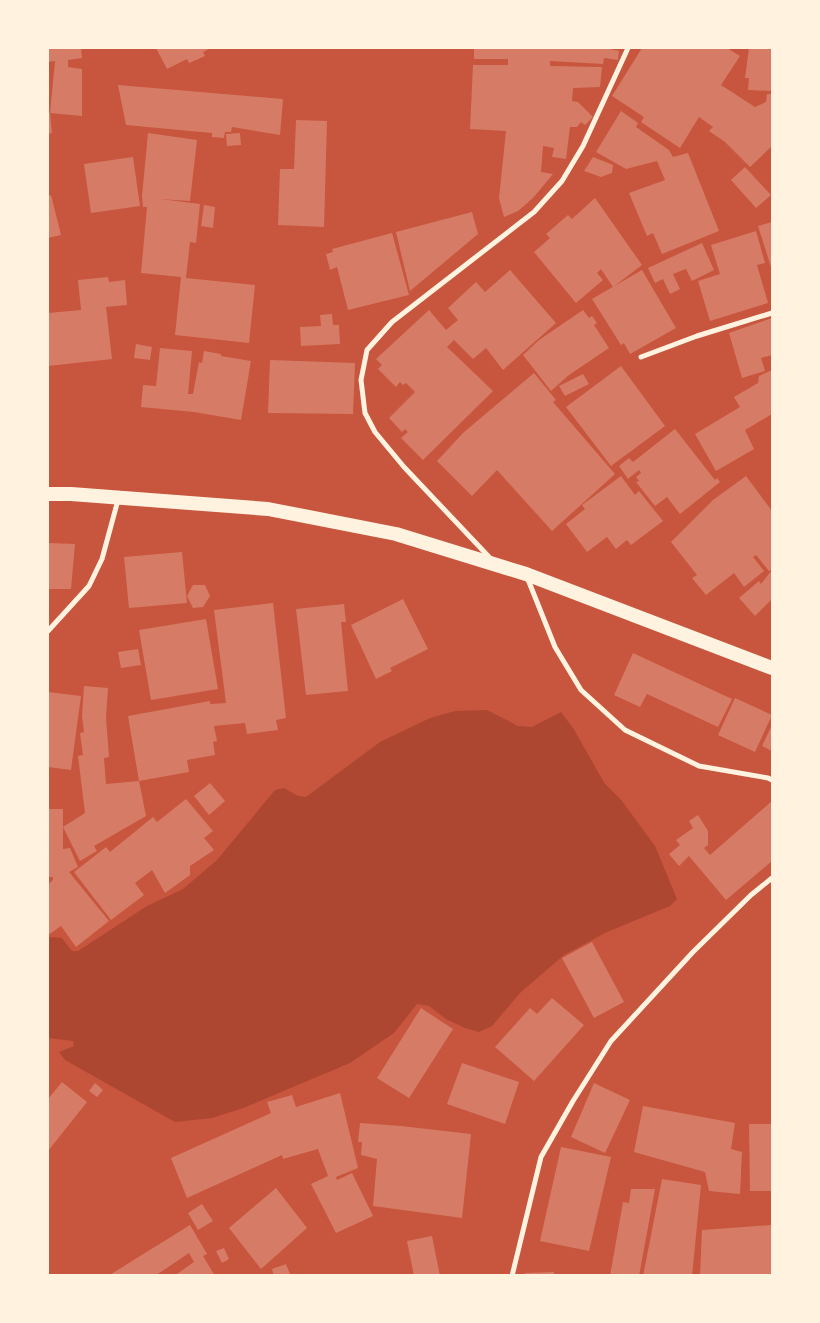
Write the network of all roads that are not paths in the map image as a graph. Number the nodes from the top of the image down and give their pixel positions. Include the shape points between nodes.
1 (628, 48) edge
2 (772, 313) edge
3 (641, 357) dead end
4 (48, 494) edge
5 (118, 497) junction
6 (496, 565) junction
7 (526, 574) junction
8 (48, 631) edge
9 (772, 668) edge
10 (772, 780) edge
11 (772, 878) edge
12 (512, 1276) edge

1 - 6 street via 583,146 562,181 534,212 392,322 367,350 361,380 365,413 375,432
2 - 3 street
4 - 5 highway
5 - 6 highway via 268,509 396,534
5 - 8 street via 102,559 88,586
6 - 7 highway
7 - 9 highway
7 - 10 street via 555,648 582,690 625,730 699,766
11 - 12 street via 694,952 610,1041 541,1157

